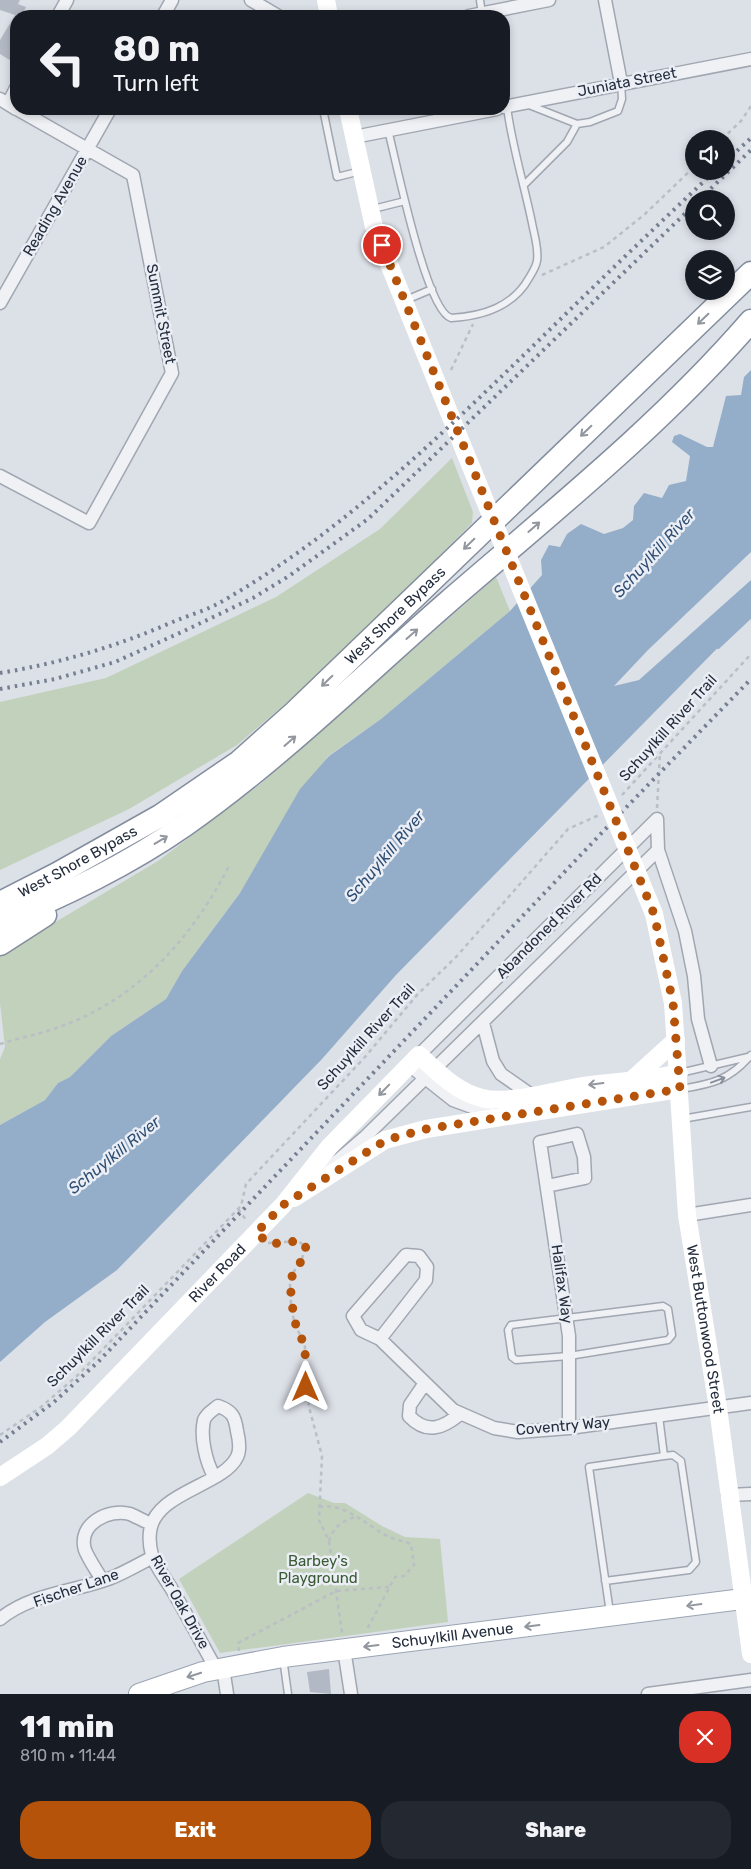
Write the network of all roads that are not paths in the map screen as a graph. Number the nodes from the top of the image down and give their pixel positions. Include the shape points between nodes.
1 (251, 0) edge
2 (548, 0) edge
3 (605, 0) edge
4 (268, 10) edge
5 (501, 10) edge
6 (751, 59) edge
7 (621, 83) junction
8 (525, 103) junction
9 (510, 106) edge
10 (28, 115) edge
11 (107, 115) edge
12 (324, 115) edge
13 (349, 115) edge
14 (466, 115) edge
15 (504, 115) edge
16 (577, 124) junction
17 (388, 130) junction
18 (354, 137) junction
19 (87, 149) junction
20 (361, 171) junction
21 (524, 185) junction
22 (405, 201) junction
23 (370, 210) junction
24 (751, 273) edge
25 (432, 289) junction
26 (404, 300) junction
27 (0, 302) edge
28 (751, 321) edge
29 (0, 476) edge
30 (658, 850) junction
31 (119, 865) junction
32 (56, 874) junction
33 (0, 888) edge
34 (0, 903) edge
35 (0, 921) edge
36 (0, 944) edge
37 (483, 1023) junction
38 (676, 1040) junction
39 (750, 1056) edge
40 (414, 1060) junction
41 (711, 1066) junction
42 (430, 1074) junction
43 (679, 1081) junction
44 (636, 1088) junction
45 (531, 1094) junction
46 (751, 1106) edge
47 (682, 1115) junction
48 (500, 1116) junction
49 (547, 1186) junction
50 (283, 1205) junction
51 (751, 1205) edge
52 (687, 1215) junction
53 (566, 1318) junction
54 (380, 1339) junction
55 (569, 1356) junction
56 (425, 1383) junction
57 (751, 1403) edge
58 (718, 1408) junction
59 (460, 1414) junction
60 (659, 1416) junction
61 (569, 1428) junction
62 (664, 1456) junction
63 (0, 1476) edge
64 (214, 1476) junction
65 (751, 1494) edge
66 (728, 1495) junction
67 (151, 1524) junction
68 (153, 1557) junction
69 (102, 1580) junction
70 (605, 1581) junction
71 (746, 1599) edge
72 (610, 1616) junction
73 (0, 1619) edge
74 (344, 1650) junction
75 (751, 1654) edge
76 (283, 1657) junction
77 (226, 1667) junction
78 (751, 1680) edge
79 (151, 1692) edge
80 (227, 1694) edge
81 (288, 1694) edge
82 (351, 1694) edge
83 (648, 1694) edge

1 - 4 street
2 - 5 street
3 - 7 street
6 - 7 street, Juniata Street
7 - 8 street, Juniata Street
7 - 16 lane via 622,99 618,111
8 - 9 street, Juniata Street
8 - 16 lane
10 - 19 street
11 - 19 street, Reading Avenue
12 - 20 lane via 337,177
13 - 18 street, West Buttonwood Street
14 - 17 street, Juniata Street
15 - 21 lane
16 - 21 lane via 567,142
17 - 18 street, Juniata Street
17 - 22 lane
18 - 20 street, West Buttonwood Street
19 - 27 street, Reading Avenue
19 - 29 street, Summit Street via 133,175 172,377 89,524
20 - 23 street, West Buttonwood Street
21 - 25 lane via 537,261 515,298 478,315 447,317 440,310
22 - 23 lane
22 - 25 lane
23 - 26 street, West Buttonwood Street
24 -> 32 highway, West Shore Bypass via 295,712 239,762 160,816
25 - 26 lane
26 - 38 street, West Buttonwood Street, bridge via 654,914 673,1003
31 -> 28 highway, West Shore Bypass via 184,826 246,779 581,487 680,397
30 - 37 street, Abandoned River Rd
30 - 40 street, Abandoned River Rd via 657,819
30 - 41 street via 685,931 698,1019
31 - 35 highway, West Shore Bypass via 30,910
31 - 36 highway via 91,887
32 - 33 highway
32 - 34 highway, West Shore Bypass
37 - 42 street, Abandoned River Rd
37 - 45 street via 493,1061 500,1074
38 - 43 street, West Buttonwood Street
38 - 44 street
39 - 41 lane
43 -> 39 lane via 708,1084 729,1076
40 - 42 street
40 -> 50 street, River Road via 329,1147
41 - 43 lane
42 - 45 street via 482,1098 511,1099
42 - 48 street via 462,1105
42 - 50 street, Abandoned River Rd via 356,1146
43 - 44 street
43 - 47 street, West Buttonwood Street
44 -> 45 street
44 - 47 street
44 - 48 street
46 - 47 lane
47 - 52 street, West Buttonwood Street
48 - 50 street via 426,1129 386,1140
49 - 49 street, Halifax Way via 585,1178 584,1157 576,1134 540,1142
49 - 53 street, Halifax Way
50 - 63 street, River Road via 68,1428
51 - 52 street
52 - 58 street, West Buttonwood Street
53 - 55 street, Halifax Way
53 - 55 lane via 511,1325 508,1330 512,1357 516,1360
53 - 55 lane via 663,1306 668,1309 672,1335 668,1340
54 - 54 street, Coventry Way via 362,1330 353,1316 406,1255 419,1256 427,1267 426,1280
54 - 56 street, Coventry Way
55 - 61 street, Halifax Way
56 - 59 street, Coventry Way
56 - 59 street via 410,1405 409,1416 414,1422 435,1429 447,1425
57 - 58 street, Coventry Way
58 - 60 street, Coventry Way
58 - 66 street, West Buttonwood Street
59 - 61 street, Coventry Way via 494,1428 518,1432
60 - 61 street, Coventry Way
60 - 62 lane
62 - 70 lane via 589,1467
62 - 70 lane via 674,1455 681,1461 696,1562 689,1570
64 - 64 street via 237,1458 239,1444 236,1419 230,1410 218,1406 204,1420 208,1465
64 - 67 street via 170,1502
65 - 66 street
66 - 71 street, West Buttonwood Street
67 - 68 street, River Oak Drive
67 - 69 street via 129,1514 116,1514 102,1516 90,1525 84,1538 85,1550
68 - 69 street, Fischer Lane
68 - 77 street, River Oak Drive
69 - 73 street, Fischer Lane via 52,1593
70 - 72 lane
71 -> 72 main road, Schuylkill Avenue
71 - 75 street, West Buttonwood Street
72 -> 74 main road, Schuylkill Avenue
74 - 76 main road, Schuylkill Avenue
74 - 82 street
76 - 77 main road, Schuylkill Avenue
76 - 81 lane
77 -> 79 main road, Schuylkill Avenue
77 - 80 street
78 - 83 street

